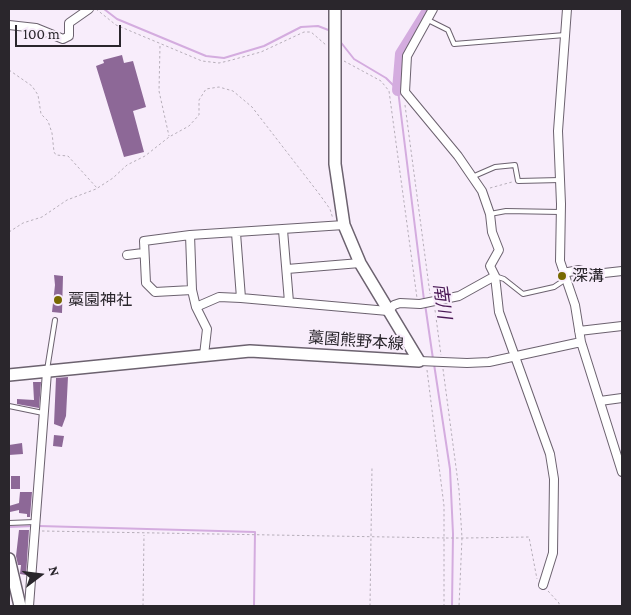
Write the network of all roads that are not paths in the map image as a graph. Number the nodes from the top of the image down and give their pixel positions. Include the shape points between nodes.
1 (89, 9) edge
2 (335, 9) edge
3 (433, 9) edge
4 (567, 9) edge
5 (428, 20) junction
6 (9, 24) edge
7 (565, 36) junction
8 (472, 177) junction
9 (560, 180) junction
10 (560, 212) junction
11 (490, 214) junction
12 (339, 225) junction
13 (283, 230) junction
14 (236, 233) junction
15 (190, 236) junction
16 (143, 253) junction
17 (127, 255) dead end
18 (360, 263) junction
19 (287, 269) junction
20 (622, 271) edge
21 (495, 276) junction
22 (565, 276) junction
23 (192, 290) junction
24 (241, 298) junction
25 (289, 302) junction
26 (196, 307) junction
27 (388, 311) junction
28 (55, 320) dead end
29 (622, 326) edge
30 (580, 331) junction
31 (581, 342) junction
32 (204, 355) junction
33 (514, 356) junction
34 (424, 362) junction
35 (47, 372) junction
36 (9, 375) edge
37 (622, 398) edge
38 (600, 401) junction
39 (9, 406) edge
40 (44, 413) junction
41 (622, 472) edge
42 (35, 522) junction
43 (9, 523) edge
44 (9, 559) edge
45 (543, 586) dead end
46 (20, 606) edge
47 (29, 606) edge

1 - 6 street via 69,23 69,36 63,39 36,28
2 - 12 main road, 藁園熊野本線 via 334,164
3 - 5 street
4 - 7 street
5 - 7 lane via 448,30 454,44
5 - 8 street via 407,56 406,92
7 - 9 street via 558,131
8 - 9 lane via 495,167 515,165 518,182
8 - 11 street
9 - 10 street
10 - 11 lane via 514,210
10 - 22 street via 560,261
11 - 21 street via 499,250 490,266
12 - 13 street
12 - 18 main road, 藁園熊野本線
13 - 14 street
13 - 19 street
14 - 15 street
14 - 24 street
15 - 16 street via 144,241
15 - 23 street
16 - 17 street
16 - 23 street via 146,283 155,292
18 - 19 street
18 - 27 main road, 藁園熊野本線
19 - 25 street
20 - 22 street via 595,274 579,270
21 - 22 lane via 526,293 554,286
21 - 27 street via 459,296 419,304 400,304
21 - 33 street via 500,312
22 - 30 street
23 - 26 street
24 - 25 street
24 - 26 street via 219,297
25 - 27 street
26 - 32 street via 208,329
27 - 34 main road, 藁園熊野本線
28 - 35 lane
29 - 30 street
30 - 31 street
31 - 33 street
31 - 38 street
32 - 34 main road, 藁園熊野本線 via 270,351
32 - 35 main road, 藁園熊野本線
33 - 34 street via 474,363
33 - 45 street via 550,454 554,479 553,553
35 - 36 main road, 藁園熊野本線
35 - 40 street
37 - 38 street
38 - 41 street
39 - 40 lane
40 - 42 street
42 - 43 lane
42 - 47 street
44 - 46 main road

